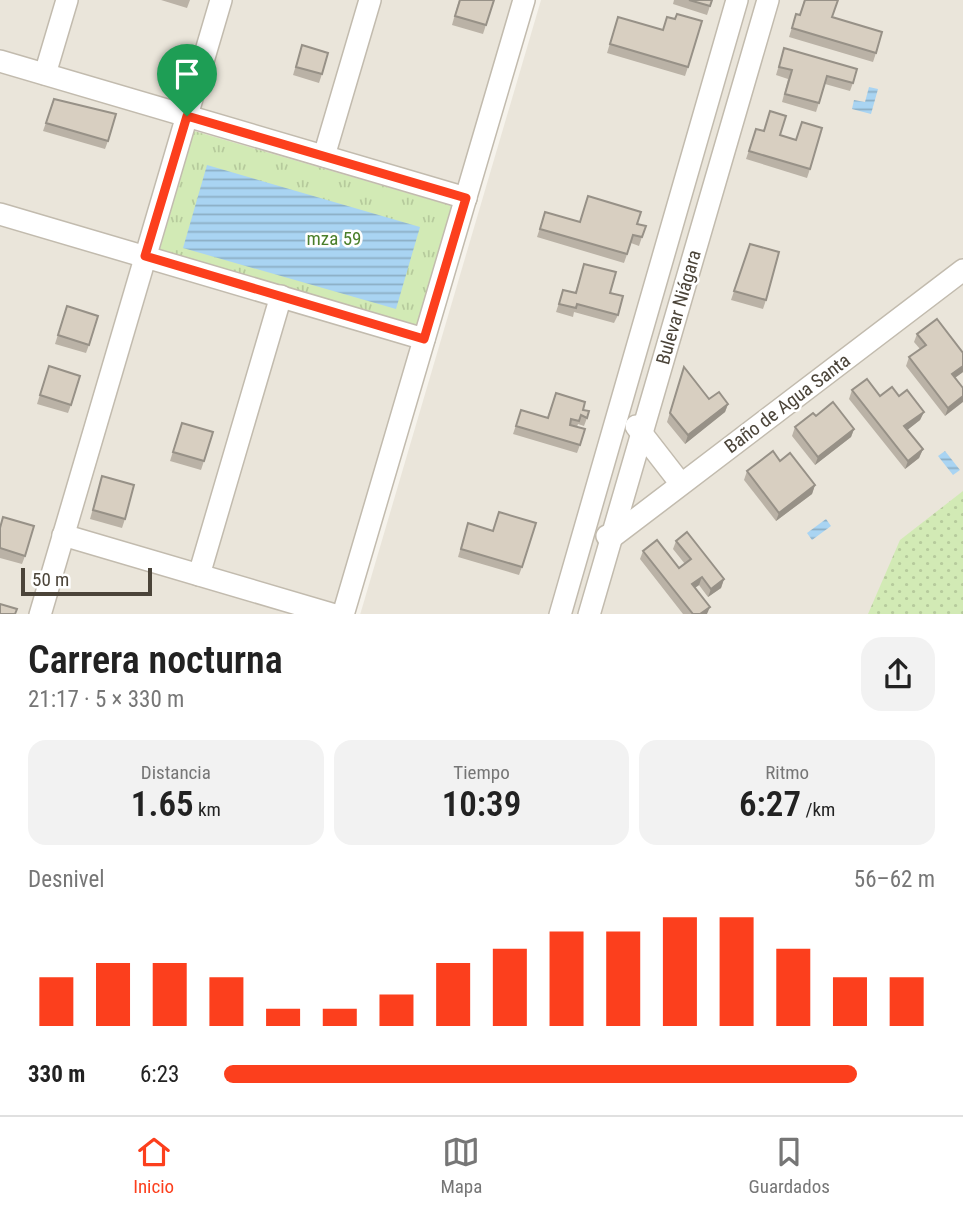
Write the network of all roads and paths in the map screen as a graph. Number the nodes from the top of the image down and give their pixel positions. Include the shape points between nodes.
1 (67, 0) edge
2 (221, 0) edge
3 (370, 0) edge
4 (524, 0) edge
5 (737, 0) edge
6 (768, 0) edge
7 (0, 61) edge
8 (45, 74) junction
9 (187, 116) junction
10 (324, 156) junction
11 (466, 198) junction
12 (1, 219) edge
13 (145, 256) junction
14 (963, 270) edge
15 (281, 296) junction
16 (424, 339) junction
17 (620, 405) junction
18 (642, 433) junction
19 (681, 484) junction
20 (584, 529) junction
21 (63, 535) junction
22 (611, 538) junction
23 (199, 575) junction
24 (40, 614) edge
25 (335, 614) edge
26 (343, 614) edge
27 (559, 614) edge
28 (589, 614) edge

1 - 8 street
2 - 9 street
3 - 10 street
4 - 11 street
5 - 17 street, Bulevar Niágara
6 - 18 street, Bulevar Niágara
7 - 8 street
8 - 9 street
9 - 10 street
9 - 13 street
10 - 11 street
11 - 16 street
12 - 13 street
13 - 15 street
13 - 21 street
14 - 19 street, Baño de Agua Santa
15 - 16 street
15 - 23 street
16 - 26 street
17 - 18 street
17 - 20 street, Bulevar Niágara
18 - 19 street
18 - 22 street, Bulevar Niágara
19 - 22 street, Baño de Agua Santa
20 - 22 street
20 - 27 street, Bulevar Niágara
21 - 23 street
21 - 24 street
22 - 28 street, Bulevar Niágara
23 - 25 street

